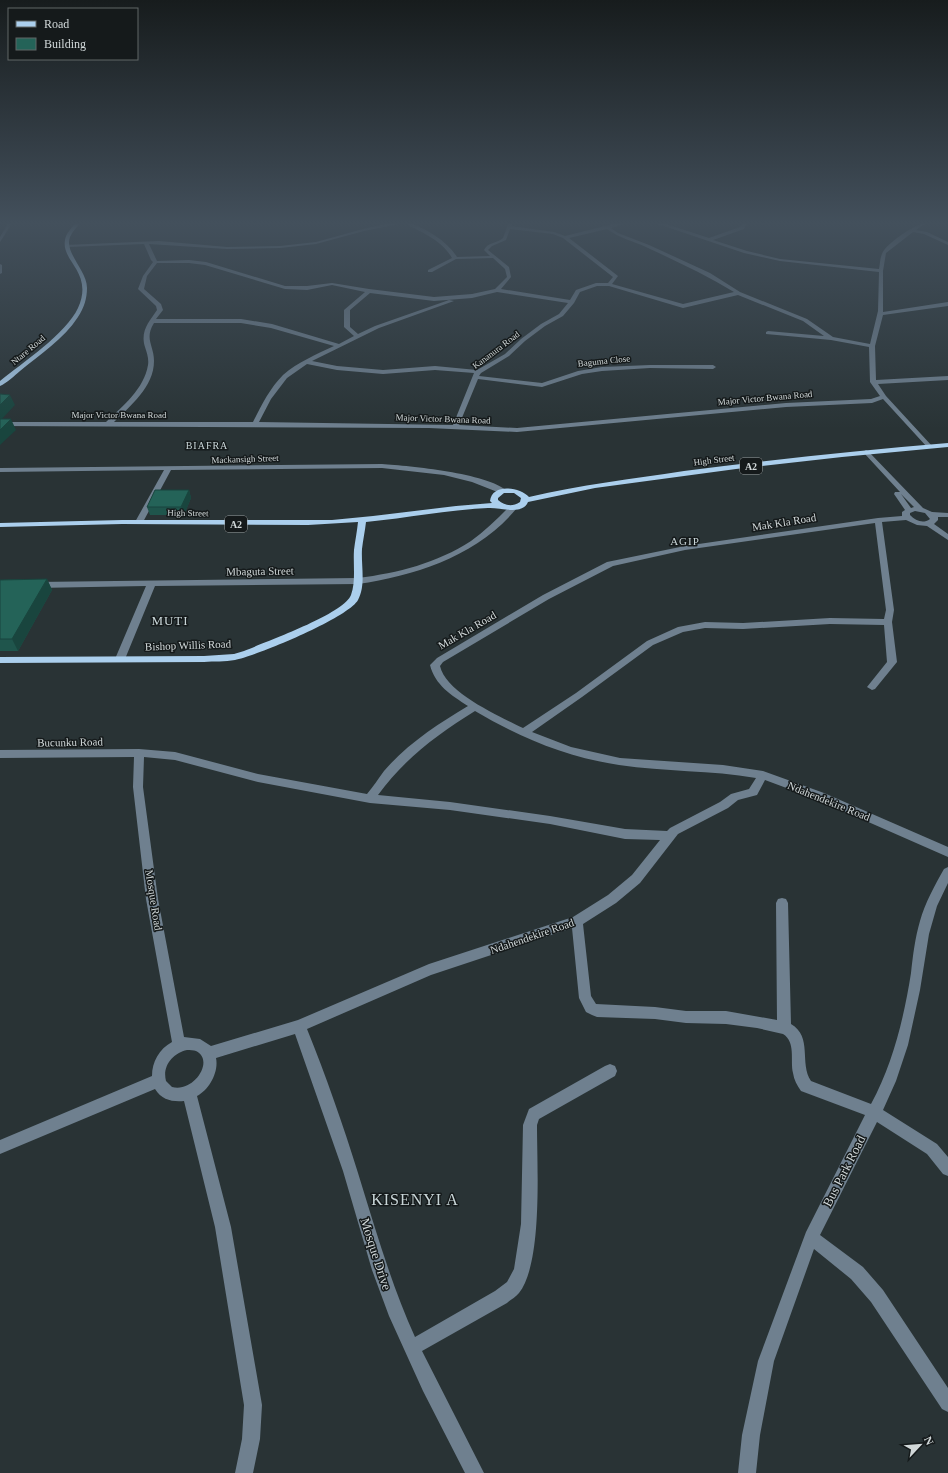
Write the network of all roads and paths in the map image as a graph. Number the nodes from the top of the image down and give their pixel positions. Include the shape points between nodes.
1 (84, 291) edge
2 (143, 291) edge
3 (363, 291) edge
4 (493, 291) edge
5 (502, 291) edge
6 (578, 291) edge
7 (629, 291) edge
8 (734, 291) edge
9 (881, 291) edge
10 (369, 292) junction
11 (738, 293) junction
12 (458, 298) junction
13 (572, 302) junction
14 (948, 304) edge
15 (881, 314) junction
16 (153, 321) junction
17 (768, 333) dead end
18 (357, 336) junction
19 (831, 338) junction
20 (338, 345) junction
21 (872, 346) junction
22 (306, 362) junction
23 (713, 367) dead end
24 (476, 375) junction
25 (948, 378) edge
26 (873, 382) junction
27 (0, 384) edge
28 (884, 397) junction
29 (0, 424) edge
30 (108, 424) junction
31 (255, 424) junction
32 (455, 428) junction
33 (948, 445) edge
34 (929, 446) junction
35 (866, 452) junction
36 (857, 453) junction
37 (168, 469) junction
38 (0, 470) edge
39 (488, 484) junction
40 (503, 491) junction
41 (517, 492) junction
42 (554, 492) junction
43 (526, 500) junction
44 (497, 501) junction
45 (513, 508) junction
46 (921, 510) junction
47 (909, 514) junction
48 (931, 514) junction
49 (948, 515) edge
50 (503, 517) junction
51 (362, 520) junction
52 (878, 520) junction
53 (139, 522) junction
54 (928, 523) junction
55 (0, 525) edge
56 (948, 538) edge
57 (358, 581) junction
58 (152, 583) junction
59 (30, 585) edge
60 (888, 622) junction
61 (120, 659) junction
62 (0, 660) edge
63 (872, 687) dead end
64 (475, 706) junction
65 (523, 733) junction
66 (139, 753) junction
67 (0, 754) edge
68 (762, 775) junction
69 (370, 799) junction
70 (669, 836) junction
71 (948, 852) edge
72 (948, 872) edge
73 (782, 903) dead end
74 (577, 921) junction
75 (299, 1026) junction
76 (784, 1028) junction
77 (179, 1045) junction
78 (208, 1054) junction
79 (610, 1071) dead end
80 (158, 1080) junction
81 (189, 1093) junction
82 (874, 1112) junction
83 (0, 1147) edge
84 (948, 1169) edge
85 (811, 1237) junction
86 (412, 1348) junction
87 (948, 1403) edge
88 (244, 1473) edge
89 (475, 1473) edge
90 (747, 1473) edge

1 - 27 main road, Ntare Road via 80,310 71,323
2 - 16 street via 159,305 160,310
3 - 10 street
4 - 12 street
5 - 13 street
6 - 13 street, Kananura Road
7 - 11 street, Kananura Road via 683,306
8 - 11 street
9 - 15 street
10 - 12 street via 434,299
10 - 18 street via 347,310 347,326
11 - 19 street via 805,320
12 - 18 street
13 - 24 street, Kananura Road via 561,315 543,325 507,355
14 - 15 street
15 - 21 street
16 - 20 street via 241,321 272,326
16 - 30 street via 146,332 151,365 146,381
17 - 19 street
18 - 20 street
19 - 21 street
20 - 22 street
21 - 26 street
22 - 24 street, Baguma Close via 382,372 435,368
22 - 31 street via 285,377 268,399
23 - 24 street, Baguma Close via 606,368 574,373 542,385
24 - 32 street, Kananura Road
25 - 26 street
26 - 28 street
28 - 32 street, Major Victor Bwana Road via 872,401 780,406 517,430
28 - 34 street
29 - 30 street, Major Victor Bwana Road
30 - 31 street, Major Victor Bwana Road
31 - 32 street, Major Victor Bwana Road
33 - 34 main road, High Street / A2
34 - 35 main road, High Street / A2
35 - 36 main road, High Street / A2
35 - 46 street
36 - 42 main road, High Street / A2
36 - 47 street via 902,498
37 - 38 street, Mackansigh Street
37 - 39 street, Mackansigh Street via 382,466 428,471
37 - 53 street
39 - 40 street, Mackansigh Street
39 - 44 street
40 - 41 main road, A2
40 - 44 main road, A2
41 - 42 main road, High Street / A2
41 - 43 main road
42 - 43 main road, High Street / A2
43 - 45 main road, A2 via 522,505
44 - 45 main road, A2
44 - 50 street
44 - 51 main road, High Street / A2
45 - 50 street, Mbaguta Street
46 - 47 street
46 - 48 street
47 - 52 street, Mak Kla Road
47 - 54 street via 917,523
48 - 49 street
48 - 54 street via 934,520
50 - 57 street, Mbaguta Street via 474,542 441,560 397,574
51 - 53 main road, High Street / A2 via 238,524
51 - 57 main road, Bishop Willis Road
52 - 60 street via 890,610
52 - 64 street, Mak Kla Road via 679,549 610,564 546,597 435,665 442,682
53 - 55 main road, High Street / A2
54 - 56 street
57 - 58 street, Mbaguta Street
57 - 61 main road, Bishop Willis Road via 355,597 350,606 247,653 204,659
58 - 59 street, Mbaguta Street
58 - 61 street
60 - 63 street via 892,662
60 - 65 street via 705,625 681,629 650,643
61 - 62 main road, Bishop Willis Road
64 - 65 street
64 - 69 street via 443,725 414,748 388,775
65 - 68 street via 552,745 604,759 655,766 724,769
66 - 67 street, Bucunku Road
66 - 69 street via 175,756 258,778
66 - 77 street, Mosque Road via 138,787 152,899
68 - 70 street, Ndahendekire Road via 752,792 735,797
68 - 71 street, Ndahendekire Road via 820,796
69 - 70 street via 450,806 625,834
70 - 74 street, Ndahendekire Road via 636,879 612,899
72 - 82 street, Bus Park Road via 932,902 924,928 903,1036 885,1095
73 - 76 street
74 - 75 street, Ndahendekire Road via 429,970
74 - 76 street via 585,998 591,1008 597,1011 720,1017
75 - 78 street, Ndahendekire Road
75 - 86 street, Mosque Drive via 350,1171 380,1270
76 - 82 street via 792,1032 798,1042 800,1072 806,1086
77 - 78 street via 201,1045
77 - 80 street via 171,1050 160,1064
78 - 81 street via 211,1064 209,1072 204,1081
79 - 86 street via 534,1114 530,1125 529,1224 522,1271 513,1288 501,1298
80 - 81 street via 166,1092
80 - 83 street
81 - 88 street via 223,1227 252,1398 254,1422
82 - 84 street via 932,1149
82 - 85 street, Bus Park Road
85 - 87 street via 856,1273 876,1296
85 - 90 street, Bus Park Road via 766,1361 751,1435
86 - 89 street, Mosque Drive

